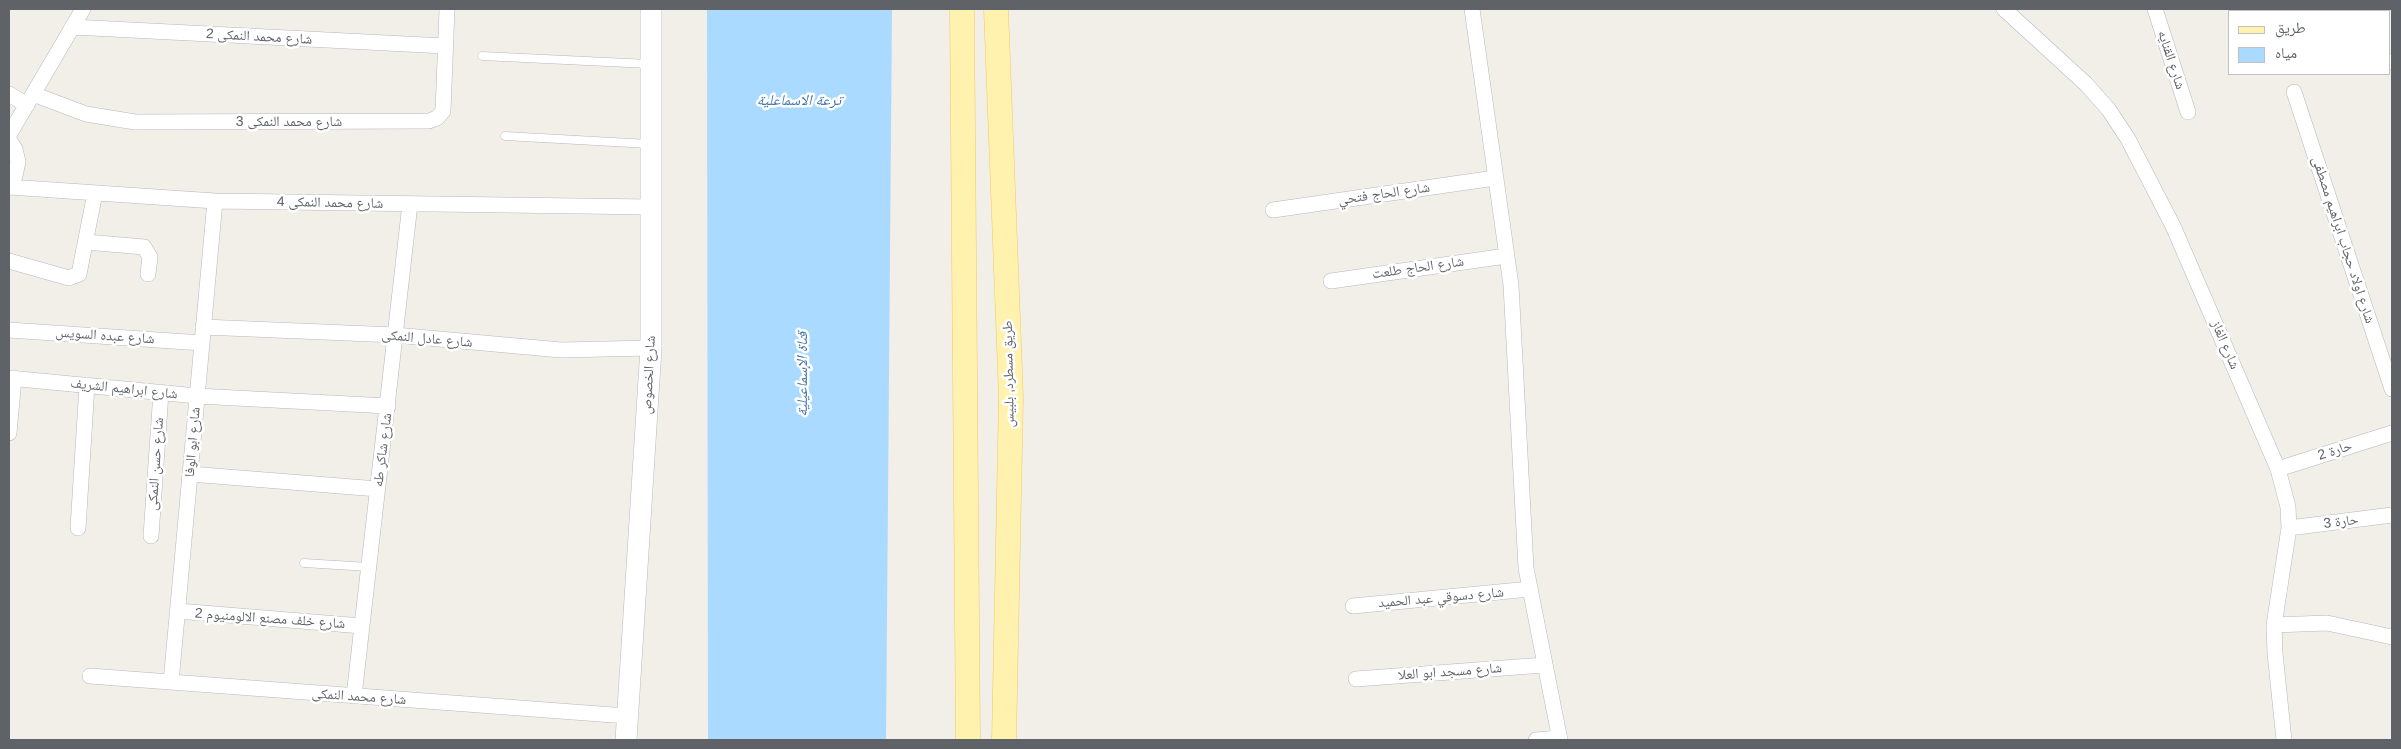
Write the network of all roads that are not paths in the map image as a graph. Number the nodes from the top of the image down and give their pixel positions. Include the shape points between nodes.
1 (447, 9) edge
2 (651, 9) edge
3 (962, 9) edge
4 (996, 9) edge
5 (1472, 9) edge
6 (2004, 9) edge
7 (2154, 9) edge
8 (78, 15) edge
9 (445, 46) junction
10 (482, 56) dead end
11 (651, 64) junction
12 (2294, 92) dead end
13 (9, 94) edge
14 (30, 100) junction
15 (2188, 112) dead end
16 (9, 136) edge
17 (505, 136) dead end
18 (9, 140) edge
19 (651, 144) junction
20 (1496, 178) junction
21 (9, 187) edge
22 (95, 193) junction
23 (215, 201) junction
24 (410, 204) junction
25 (651, 207) junction
26 (1273, 210) dead end
27 (86, 242) junction
28 (1506, 256) junction
29 (9, 261) edge
30 (148, 274) dead end
31 (1331, 281) dead end
32 (203, 327) junction
33 (9, 330) edge
34 (395, 335) junction
35 (202, 343) junction
36 (651, 348) junction
37 (12, 378) edge
38 (87, 385) junction
39 (2392, 388) edge
40 (161, 392) junction
41 (197, 396) junction
42 (388, 406) junction
43 (9, 433) edge
44 (2392, 433) edge
45 (2278, 469) junction
46 (190, 474) junction
47 (378, 489) junction
48 (2392, 515) edge
49 (78, 528) dead end
50 (2289, 528) junction
51 (151, 536) dead end
52 (304, 563) dead end
53 (369, 568) junction
54 (1530, 589) junction
55 (1352, 606) dead end
56 (178, 611) junction
57 (2274, 625) junction
58 (362, 626) junction
59 (2392, 637) edge
60 (1544, 665) junction
61 (90, 676) dead end
62 (1356, 679) dead end
63 (171, 682) junction
64 (354, 696) junction
65 (627, 716) junction
66 (1560, 739) edge
67 (626, 740) edge
68 (968, 740) edge
69 (1004, 740) edge
70 (1536, 740) edge
71 (2284, 740) edge

1 - 9 street, شارع محمد النمكى 3
2 - 11 main road, شارع الخصوص
3 - 68 main road
4 - 69 main road, طريق مسطرد, بلبيس via 1011,397
5 - 20 street
6 - 45 street, شارع الغاز via 2086,84 2128,139 2173,226
7 - 15 street, شارع القنايه
8 - 9 street, شارع محمد النمكى 2
8 - 14 street
9 - 14 street, شارع محمد النمكى 3 via 443,111 429,121 135,122
10 - 11 lane
11 - 19 main road, شارع الخصوص
12 - 39 street, شارع اولاد حجاب ابراهيم مصطفى
13 - 14 street
14 - 16 street
17 - 19 lane
18 - 21 street via 18,162
19 - 25 main road, شارع الخصوص
20 - 26 street, شارع الحاج فتحي
20 - 28 street
21 - 22 street, شارع محمد النمكى 4
22 - 23 street, شارع محمد النمكى 4
22 - 27 street
23 - 24 street, شارع محمد النمكى 4
23 - 32 street, شارع ابو الوفا
24 - 25 street, شارع محمد النمكى 4
24 - 34 street, شارع شاكر طه
25 - 36 main road, شارع الخصوص
27 - 29 street via 79,274 72,277
27 - 30 street via 144,247 150,257
28 - 31 street, شارع الحاج طلعت
28 - 54 street via 1514,322 1523,531
32 - 34 street, شارع عادل النمكى
32 - 35 street, شارع ابو الوفا
33 - 35 street, شارع عبده السويس
34 - 36 street, شارع عادل النمكى via 561,350
34 - 42 street, شارع شاكر طه
35 - 41 street, شارع ابو الوفا
36 - 65 main road, شارع الخصوص
37 - 38 street, شارع ابراهيم الشريف
37 - 43 street
38 - 40 street, شارع ابراهيم الشريف
38 - 49 street
40 - 41 street, شارع ابراهيم الشريف
40 - 51 street, شارع حسن النمكى
41 - 42 street, شارع ابراهيم الشريف
41 - 46 street, شارع ابو الوفا
42 - 47 street, شارع شاكر طه
44 - 45 street, حارة 2
45 - 50 street, شارع الغاز via 2288,507
46 - 47 street
46 - 56 street, شارع ابو الوفا
47 - 53 street, شارع شاكر طه
48 - 50 street, حارة 3
50 - 57 street, شارع الغاز
52 - 53 lane
53 - 58 street, شارع شاكر طه
54 - 55 street, شارع دسوقي عبد الحميد
54 - 60 street
56 - 58 street, شارع خلف مصنع الالومنيوم 2
56 - 63 street, شارع ابو الوفا
57 - 59 street via 2327,623
57 - 71 street, شارع الغاز
58 - 64 street, شارع شاكر طه
60 - 62 street, شارع مسجد ابو العلا
60 - 66 street
61 - 63 street, شارع محمد النمكى
63 - 64 street, شارع محمد النمكى
64 - 65 street, شارع محمد النمكى
65 - 67 main road, شارع الخصوص
66 - 70 street

